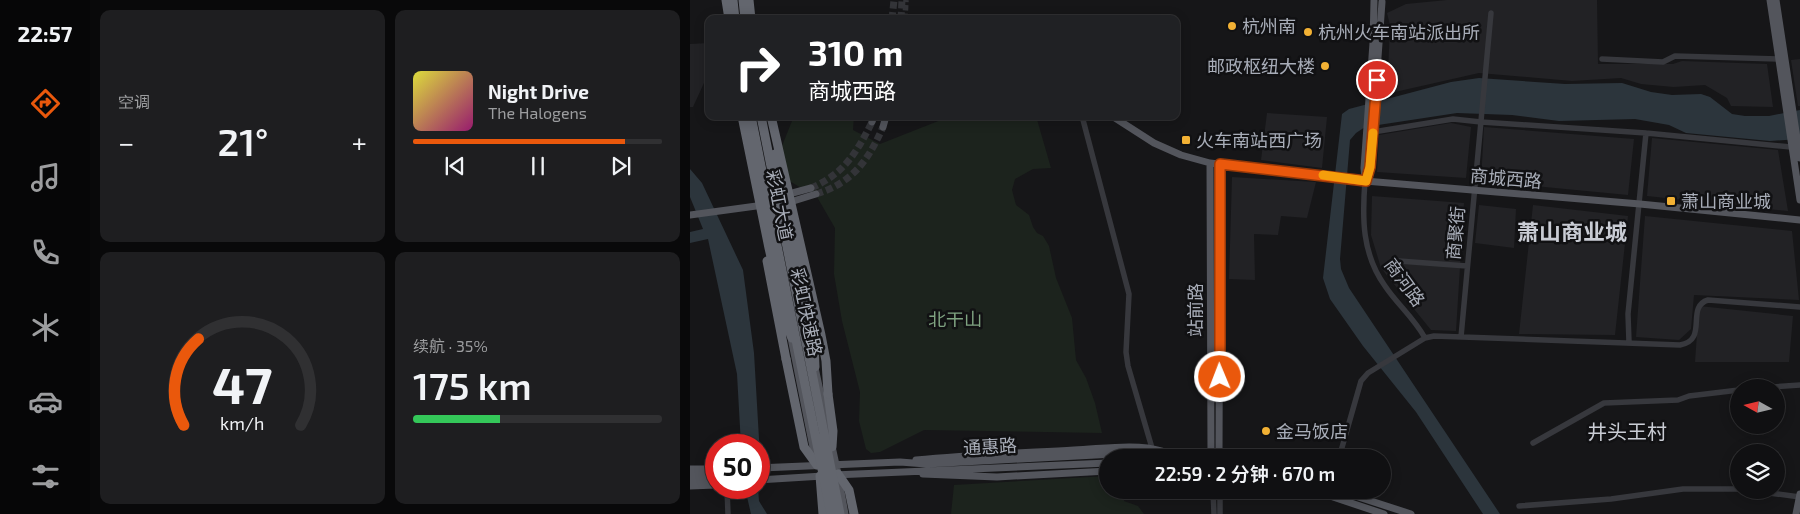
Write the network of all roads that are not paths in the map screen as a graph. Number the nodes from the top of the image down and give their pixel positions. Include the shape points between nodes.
1 (726, 0) edge
2 (733, 0) edge
3 (743, 0) edge
4 (749, 0) edge
5 (1770, 0) edge
6 (1776, 0) edge
7 (1374, 1) dead end
8 (1382, 2) dead end
9 (1491, 13) dead end
10 (728, 15) edge
11 (735, 15) edge
12 (745, 15) edge
13 (751, 15) edge
14 (1602, 59) dead end
15 (1778, 59) junction
16 (1372, 101) junction
17 (1789, 108) junction
18 (741, 120) edge
19 (742, 120) edge
20 (750, 120) edge
21 (750, 120) edge
22 (767, 120) edge
23 (767, 120) edge
24 (767, 120) edge
25 (885, 120) edge
26 (1083, 120) edge
27 (1118, 120) edge
28 (1480, 122) junction
29 (882, 127) tunnel mouth
30 (1369, 132) junction
31 (1646, 133) junction
32 (1794, 146) junction
33 (1800, 158) edge
34 (1210, 163) junction
35 (1220, 164) junction
36 (1366, 181) junction
37 (811, 188) tunnel mouth
38 (1474, 190) junction
39 (816, 194) tunnel mouth
40 (781, 200) junction
41 (1800, 200) edge
42 (764, 203) junction
43 (1640, 204) junction
44 (690, 215) edge
45 (1800, 220) edge
46 (1398, 261) dead end
47 (1467, 266) junction
48 (1800, 307) edge
49 (1461, 337) junction
50 (1426, 338) junction
51 (1629, 342) junction
52 (803, 372) junction
53 (1800, 385) edge
54 (1785, 386) edge
55 (1730, 391) edge
56 (1533, 443) dead end
57 (832, 447) junction
58 (1152, 448) junction
59 (1155, 449) edge
60 (1211, 449) edge
61 (1219, 449) edge
62 (1342, 449) edge
63 (1099, 455) edge
64 (900, 462) junction
65 (1099, 463) edge
66 (835, 464) junction
67 (817, 465) junction
68 (770, 467) edge
69 (690, 469) edge
70 (705, 469) edge
71 (1099, 471) edge
72 (903, 472) junction
73 (705, 474) edge
74 (838, 474) junction
75 (690, 475) edge
76 (820, 476) junction
77 (770, 479) edge
78 (705, 480) edge
79 (690, 481) edge
80 (705, 485) edge
81 (690, 486) edge
82 (1730, 489) edge
83 (1785, 494) edge
84 (1800, 496) edge
85 (727, 499) edge
86 (1213, 499) edge
87 (1220, 499) edge
88 (1345, 499) edge
89 (1365, 499) edge
90 (1519, 506) dead end
91 (728, 514) edge
92 (823, 514) edge
93 (827, 514) edge
94 (831, 514) edge
95 (840, 514) edge
96 (845, 514) edge
97 (854, 514) edge
98 (1214, 514) edge
99 (1220, 514) edge
100 (1384, 514) edge
101 (1411, 514) edge
102 (1796, 514) edge

1 - 10 highway
2 - 11 highway
3 - 12 highway
4 - 13 highway
5 - 15 main road
6 - 17 main road
7 - 16 main road
8 - 16 main road
9 - 28 street, 商聚街
14 - 15 street via 1663,62 1675,56
15 - 17 main road
16 - 30 main road
17 - 32 main road
18 - 67 highway, bridge via 744,151 804,447
19 - 52 highway, bridge via 786,323
20 - 52 highway, 彩虹快速路, bridge
21 - 42 main road, 彩虹大道
22 - 40 main road, 彩虹大道
23 - 95 highway, 彩虹快速路, bridge
24 - 57 highway, bridge via 821,335 833,431
25 - 29 main road
26 - 58 street via 1129,294 1128,366
27 - 34 main road, 商城西路 via 1154,143
28 - 30 street via 1454,119
28 - 31 street
28 - 38 street, 商聚街
30 - 36 main road via 1370,167
31 - 32 street
31 - 43 street
32 - 33 main road
32 - 41 main road
34 - 35 main road, 商城西路
34 - 60 main road, 站前路
35 - 36 main road, 商城西路
35 - 61 main road
36 - 38 main road, 商城西路
36 - 50 street, 商河路 via 1364,234 1371,261 1384,286
37 - 40 main road
38 - 43 main road, 商城西路
38 - 47 street, 商聚街
39 - 40 main road
40 - 42 main road
40 - 57 main road, 彩虹大道
42 - 44 main road
42 - 67 main road, 彩虹大道
43 - 45 main road, 商城西路
43 - 51 street via 1628,314
46 - 47 street
47 - 49 street, 商聚街
48 - 51 street via 1708,300 1699,306 1696,332 1690,341 1680,344
49 - 50 street
49 - 51 street
50 - 62 street via 1368,373 1361,381
52 - 94 highway, 彩虹快速路, bridge
53 - 54 street
55 - 56 street via 1678,400 1604,402
57 - 66 main road, 彩虹大道
58 - 59 main road
58 - 64 main road via 962,456
63 - 64 main road, 通惠路 via 926,464
64 - 66 main road, 通惠路
65 - 72 main road, 通惠路
66 - 67 main road, 通惠路
66 - 74 main road, 彩虹大道
67 - 68 main road, 通惠路
67 - 76 main road, 彩虹大道
69 - 70 main road
71 - 72 main road via 997,477
72 - 74 main road, 通惠路
73 - 75 main road
74 - 76 main road, 通惠路
74 - 96 main road, 彩虹大道
74 - 97 highway via 849,490
76 - 77 main road, 通惠路
76 - 92 highway
76 - 93 main road, 彩虹大道
78 - 79 main road
80 - 81 main road
82 - 90 street via 1683,489
83 - 84 street
84 - 102 main road
85 - 91 street
86 - 98 street
87 - 99 street
88 - 100 main road
89 - 101 main road

